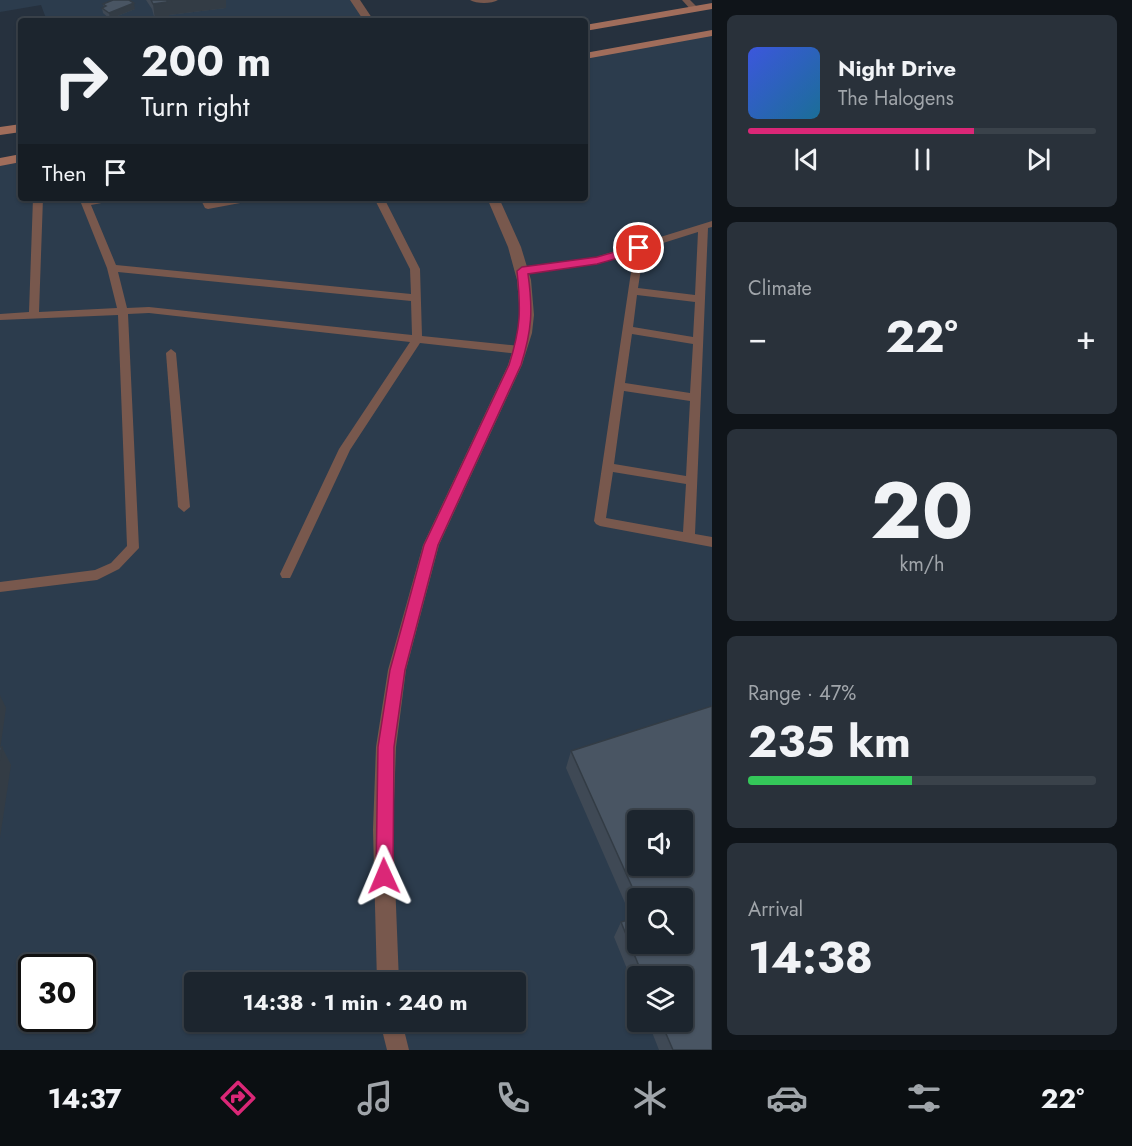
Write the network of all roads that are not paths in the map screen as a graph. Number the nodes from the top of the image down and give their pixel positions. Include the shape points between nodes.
1 (355, 0) edge
2 (474, 0) edge
3 (494, 0) edge
4 (686, 0) edge
5 (712, 6) edge
6 (695, 9) junction
7 (367, 18) edge
8 (588, 27) edge
9 (712, 33) edge
10 (588, 55) edge
11 (18, 128) edge
12 (0, 131) edge
13 (18, 159) edge
14 (0, 162) edge
15 (38, 201) edge
16 (98, 201) edge
17 (206, 201) edge
18 (235, 201) edge
19 (381, 201) edge
20 (494, 201) edge
21 (707, 226) edge
22 (639, 248) junction
23 (112, 268) junction
24 (522, 271) junction
25 (633, 291) junction
26 (417, 298) junction
27 (700, 299) junction
28 (123, 311) junction
29 (33, 315) junction
30 (0, 317) edge
31 (627, 330) junction
32 (417, 339) junction
33 (698, 341) junction
34 (520, 350) junction
35 (171, 353) dead end
36 (620, 386) junction
37 (695, 398) junction
38 (608, 467) junction
39 (691, 481) junction
40 (184, 507) dead end
41 (689, 538) junction
42 (712, 542) edge
43 (286, 574) dead end
44 (0, 586) edge
45 (388, 972) edge
46 (394, 1032) edge
47 (398, 1050) edge

1 - 7 street
2 - 3 lane
4 - 6 lane
5 - 6 main road
6 - 8 main road
9 - 10 main road
11 - 12 main road
13 - 14 main road
15 - 29 lane
16 - 23 lane via 87,203
17 - 18 lane via 208,206
19 - 26 lane via 415,269
20 - 24 street via 510,232
21 - 22 lane
21 - 27 lane
22 - 24 lane via 597,260
22 - 25 lane
23 - 26 lane
23 - 28 lane
24 - 34 street via 526,301 525,334
25 - 27 lane
25 - 31 lane
26 - 32 lane
27 - 33 lane
28 - 29 lane
28 - 32 lane via 148,310
28 - 44 lane via 133,548 115,566 97,575
29 - 30 lane
31 - 33 lane
31 - 36 lane
32 - 34 lane
32 - 43 lane via 345,449
33 - 37 lane
34 - 45 street via 431,545 397,670 386,747 383,830
35 - 40 lane
36 - 37 lane
36 - 38 lane
37 - 39 lane
38 - 39 lane
38 - 41 lane via 600,521
39 - 41 lane
41 - 42 lane
46 - 47 street

